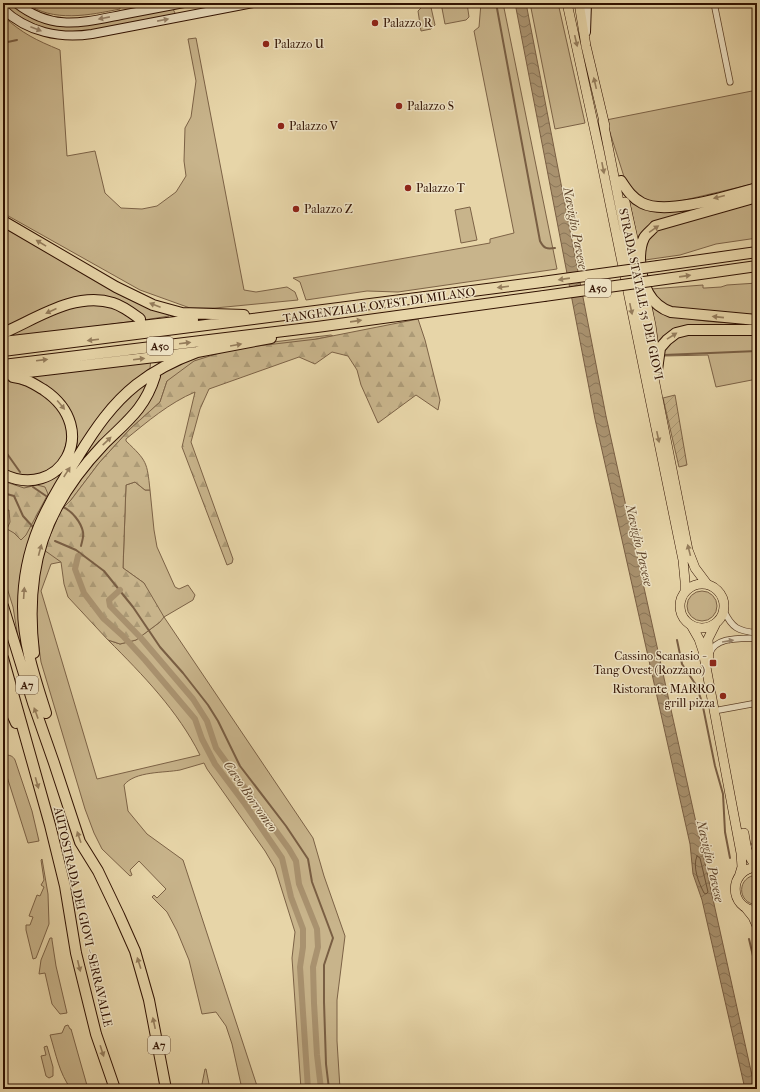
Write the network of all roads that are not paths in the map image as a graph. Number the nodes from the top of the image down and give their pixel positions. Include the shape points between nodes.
1 (16, 3) edge
2 (184, 3) edge
3 (253, 3) edge
4 (567, 3) edge
5 (579, 3) edge
6 (587, 3) edge
7 (714, 3) edge
8 (3, 9) edge
9 (586, 46) junction
10 (730, 82) dead end
11 (603, 121) junction
12 (621, 181) junction
13 (757, 188) edge
14 (757, 198) edge
15 (3, 221) edge
16 (757, 248) edge
17 (757, 252) edge
18 (720, 257) junction
19 (757, 266) edge
20 (719, 271) junction
21 (757, 272) edge
22 (640, 274) junction
23 (235, 315) junction
24 (285, 315) junction
25 (140, 319) tunnel mouth
26 (757, 320) edge
27 (318, 326) junction
28 (757, 330) edge
29 (3, 333) edge
30 (3, 342) edge
31 (3, 351) edge
32 (197, 352) junction
33 (3, 365) edge
34 (657, 370) junction
35 (3, 376) edge
36 (155, 376) tunnel mouth
37 (668, 448) junction
38 (3, 474) edge
39 (708, 584) junction
40 (685, 591) junction
41 (3, 606) edge
42 (724, 611) junction
43 (716, 623) junction
44 (691, 625) junction
45 (757, 633) edge
46 (757, 638) edge
47 (3, 658) edge
48 (709, 659) junction
49 (5, 666) edge
50 (3, 694) edge
51 (757, 703) edge
52 (719, 710) junction
53 (46, 713) junction
54 (26, 745) junction
55 (54, 763) junction
56 (757, 867) edge
57 (739, 877) junction
58 (742, 905) junction
59 (757, 911) edge
60 (757, 926) edge
61 (115, 1089) edge
62 (166, 1089) edge

2 -> 1 main road via 73,23 48,20
8 -> 3 main road via 35,29 74,36
4 -> 40 main road, STRADA STATALE 35 DEI GIOVI via 682,556
5 - 9 main road
6 - 9 main road
7 - 10 street
11 -> 9 main road
11 - 12 main road
11 - 37 main road, STRADA STATALE 35 DEI GIOVI
13 -> 12 highway via 693,204 655,207 643,204 631,196
12 - 22 main road
22 -> 14 highway via 640,250 644,237 655,226
23 -> 15 highway via 182,313 153,305 116,287
16 - 18 highway
17 - 18 highway, TANGENZIALE OVEST DI MILANO / A50
18 -> 24 highway, TANGENZIALE OVEST DI MILANO / A50, bridge
19 - 20 highway, TANGENZIALE OVEST DI MILANO / A50
20 - 21 highway
27 -> 20 highway, TANGENZIALE OVEST DI MILANO / A50, bridge
26 -> 22 highway via 664,310 649,295
22 - 34 main road
23 - 24 highway
23 - 30 highway
24 -> 31 highway, TANGENZIALE OVEST DI MILANO / A50
25 -> 29 highway via 115,304 91,300 61,307
32 -> 27 highway
33 -> 27 highway, TANGENZIALE OVEST DI MILANO / A50
34 -> 28 highway via 660,348 676,333 688,330
35 -> 32 highway
53 -> 32 highway via 28,654 23,606 27,568 38,525 59,485 112,408 150,374
34 - 37 main road
35 -> 38 highway via 28,380 54,398 69,418 72,435 70,449 64,462 48,476 17,480
53 -> 36 highway via 31,623 32,585 41,546 63,494 89,461 139,409 152,389
39 -> 37 main road, STRADA STATALE 35 DEI GIOVI via 691,560
39 - 40 main road via 695,584
39 - 42 main road via 723,597
40 - 44 main road via 681,598 681,614
55 -> 41 highway, AUTOSTRADA DEI GIOVI - SERRAVALLE / A7 via 32,703
42 - 43 main road
42 - 45 street via 734,627 740,631
43 - 44 main road via 704,628
43 - 48 main road via 708,639
44 - 57 main road via 702,651 741,854 742,867
48 -> 46 street via 711,649 717,643
47 - 49 highway, AUTOSTRADA DEI GIOVI - SERRAVALLE / A7
48 - 52 main road
49 - 54 highway, AUTOSTRADA DEI GIOVI - SERRAVALLE / A7
50 - 54 highway
51 - 52 street
52 - 56 main road via 748,852
53 - 55 highway
54 -> 61 highway, AUTOSTRADA DEI GIOVI - SERRAVALLE / A7 via 65,886 76,952 96,1034
62 -> 55 highway, AUTOSTRADA DEI GIOVI - SERRAVALLE / A7 via 149,1000 135,951 101,877 80,842
56 - 57 main road via 747,870
57 - 58 main road via 735,892
58 - 59 main road
58 - 60 main road

